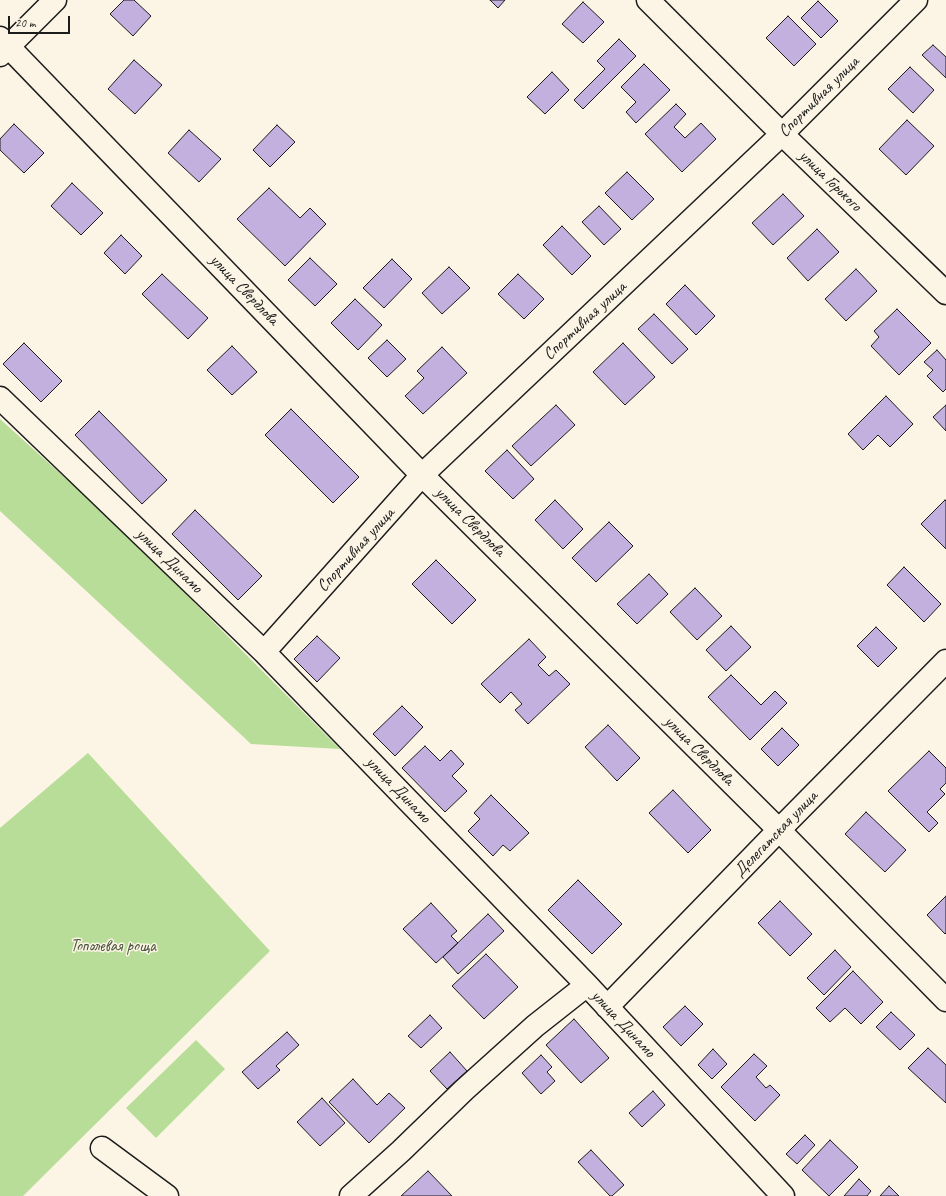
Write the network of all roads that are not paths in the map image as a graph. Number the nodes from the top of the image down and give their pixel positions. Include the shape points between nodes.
1 (55, 0) edge
2 (648, 0) edge
3 (916, 0) edge
4 (3, 47) edge
5 (782, 134) junction
6 (946, 293) edge
7 (0, 398) edge
8 (422, 475) junction
9 (264, 652) junction
10 (946, 661) edge
11 (779, 830) junction
12 (587, 985) junction
13 (946, 1000) edge
14 (607, 1007) junction
15 (102, 1148) dead end
16 (167, 1196) edge
17 (351, 1196) edge
18 (783, 1196) edge

1 - 4 street
2 - 5 street, улица Горького
3 - 5 street, Спортивная улица
4 - 8 street, улица Свердлова
5 - 6 street, улица Горького
5 - 8 street, Спортивная улица
7 - 9 street, улица Динамо
8 - 9 street, Спортивная улица
8 - 11 street, улица Свердлова
9 - 12 street, улица Динамо
10 - 11 street, Делегатская улица
11 - 13 street, улица Свердлова
11 - 14 street, Делегатская улица
12 - 14 street, улица Динамо
12 - 17 street via 535,1026
14 - 18 street, улица Динамо
15 - 16 street

